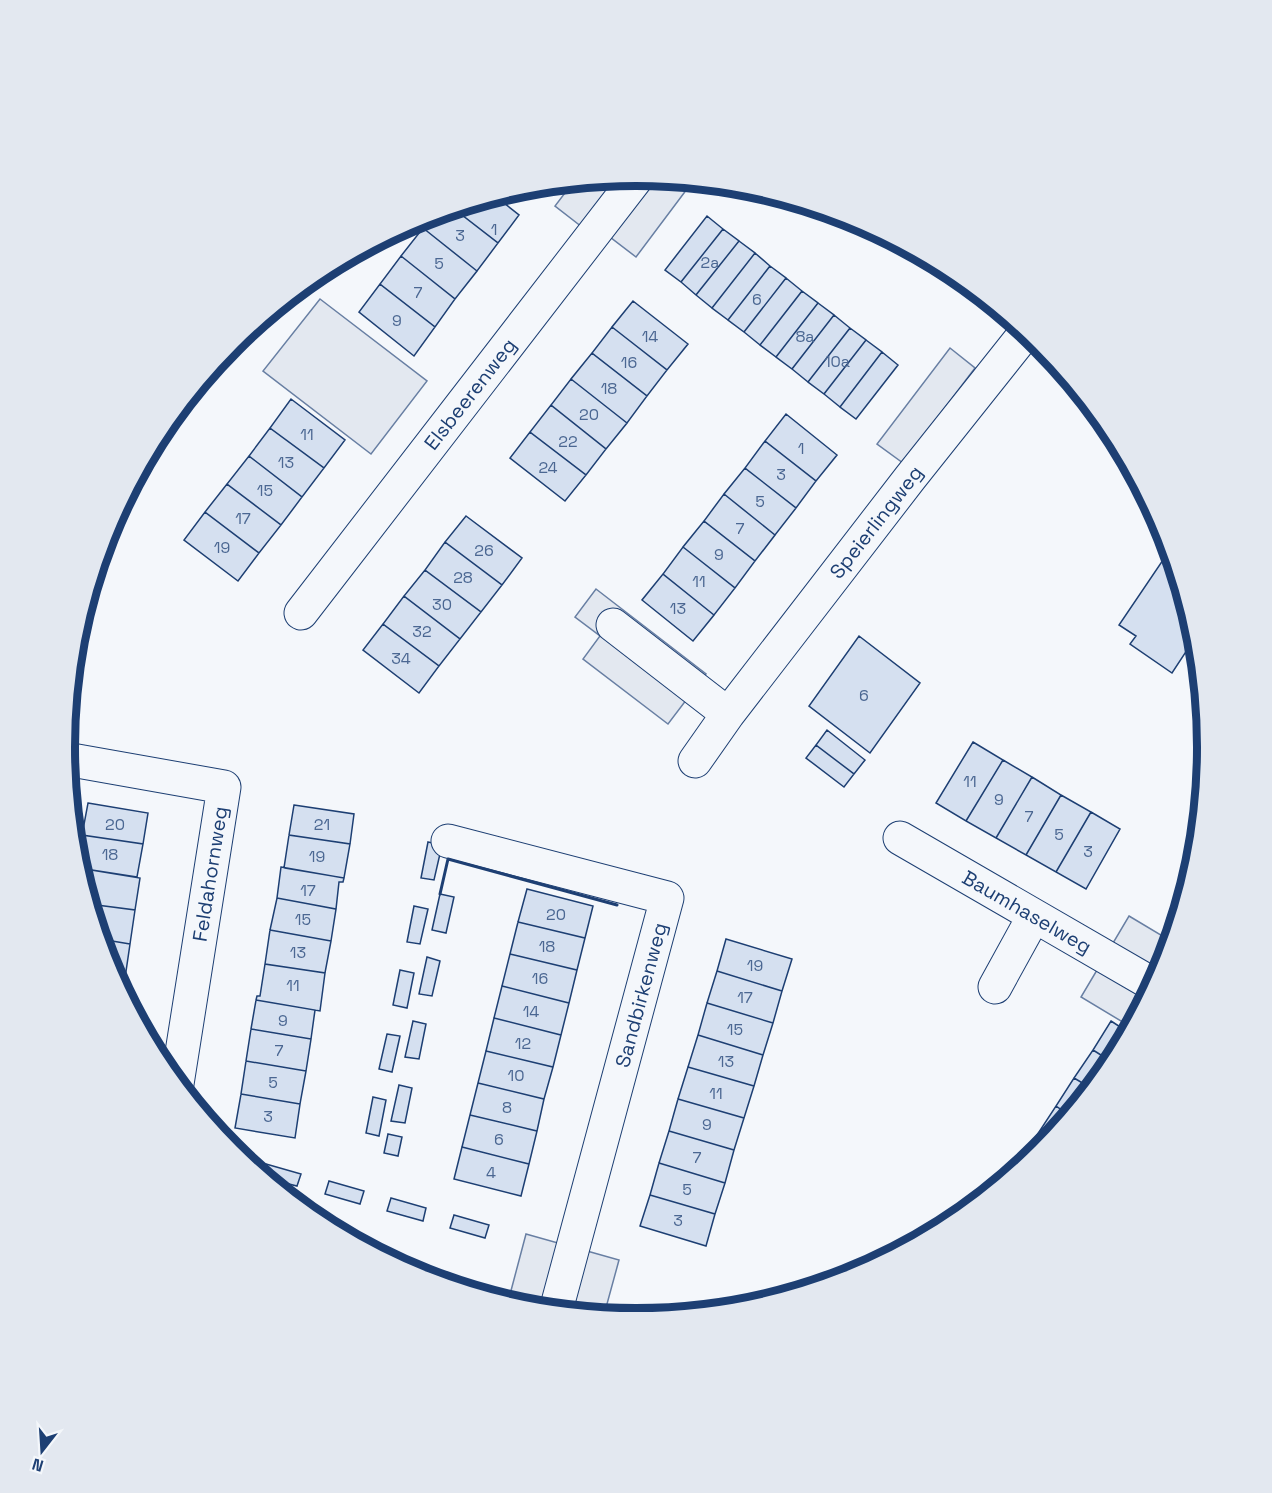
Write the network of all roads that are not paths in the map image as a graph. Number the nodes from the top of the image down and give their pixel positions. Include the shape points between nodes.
1 (630, 186) edge
2 (1021, 339) edge
3 (302, 613) dead end
4 (613, 624) dead end
5 (728, 714) junction
6 (75, 761) edge
7 (695, 761) dead end
8 (900, 838) dead end
9 (448, 841) dead end
10 (1034, 916) junction
11 (1146, 980) edge
12 (995, 987) dead end
13 (179, 1071) edge
14 (558, 1302) edge

1 - 3 street, Elsbeerenweg
2 - 5 street, Speierlingweg
4 - 5 street
5 - 7 street, Speierlingweg
6 - 13 street, Feldahornweg via 224,788
8 - 10 street, Baumhaselweg
9 - 14 street, Sandbirkenweg via 667,898
10 - 11 street, Baumhaselweg
10 - 12 street

